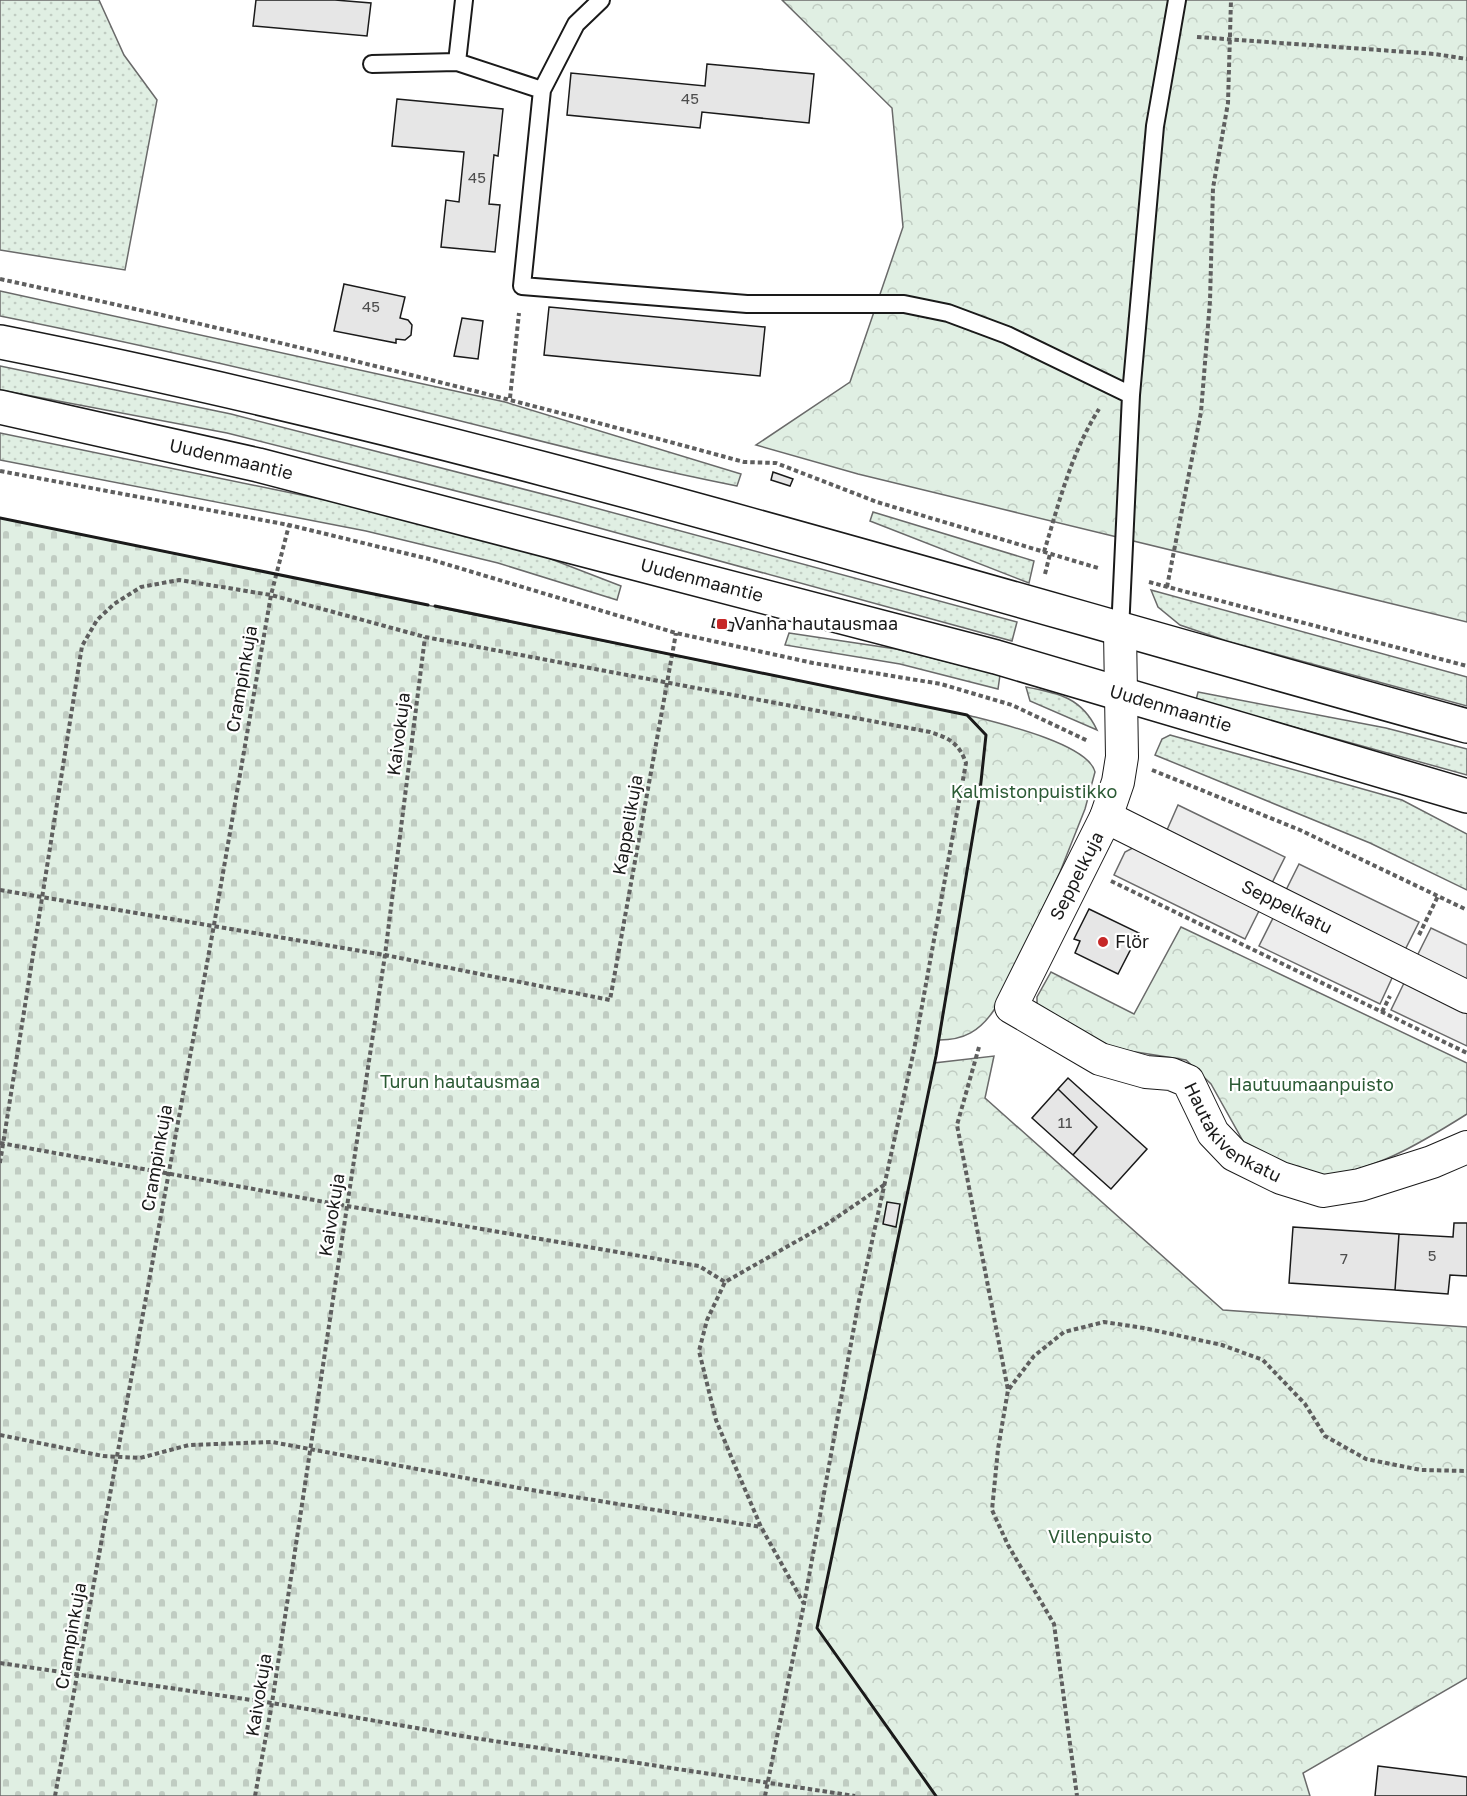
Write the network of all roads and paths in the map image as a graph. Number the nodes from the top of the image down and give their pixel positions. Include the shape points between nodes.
1 (464, 0) edge
2 (601, 0) edge
3 (1177, 0) edge
4 (1231, 0) edge
5 (1172, 36) junction
6 (1230, 39) junction
7 (1467, 59) edge
8 (457, 62) junction
9 (372, 64) dead end
10 (542, 90) junction
11 (0, 279) edge
12 (522, 286) junction
13 (0, 342) edge
14 (1114, 386) junction
15 (1131, 395) junction
16 (510, 398) junction
17 (0, 407) edge
18 (0, 471) edge
19 (289, 525) junction
20 (1044, 552) junction
21 (1122, 575) junction
22 (1167, 587) junction
23 (270, 595) junction
24 (1120, 631) junction
25 (676, 633) junction
26 (425, 637) junction
27 (1467, 666) edge
28 (667, 683) junction
29 (1120, 694) junction
30 (1467, 726) edge
31 (1122, 757) junction
32 (1467, 796) edge
33 (1107, 817) junction
34 (1080, 866) junction
35 (0, 890) edge
36 (42, 896) junction
37 (1467, 910) edge
38 (214, 926) junction
39 (385, 955) junction
40 (1467, 997) edge
41 (1011, 1007) joint
42 (978, 1047) dead end
43 (1467, 1053) edge
44 (2, 1143) edge
45 (1467, 1147) edge
46 (0, 1163) edge
47 (168, 1172) junction
48 (884, 1185) junction
49 (347, 1206) junction
50 (725, 1282) junction
51 (1008, 1390) junction
52 (0, 1435) edge
53 (310, 1450) junction
54 (117, 1457) junction
55 (1467, 1471) edge
56 (761, 1527) junction
57 (804, 1604) junction
58 (0, 1663) edge
59 (77, 1674) junction
60 (272, 1703) junction
61 (768, 1781) junction
62 (55, 1796) edge
63 (255, 1796) edge
64 (765, 1796) edge
65 (855, 1796) edge
66 (1077, 1796) edge

1 - 8 lane
2 - 10 lane via 576,24
3 - 5 lane
4 - 6 path
5 - 6 path
5 - 15 lane via 1155,126
6 - 7 path
6 - 22 path via 1225,125 1213,188 1210,302 1201,412
8 - 9 lane
8 - 10 lane
10 - 12 lane
11 - 16 path
12 - 14 lane via 747,303 904,304 948,313 1007,335
12 - 16 path
13 - 24 main road via 272,401 573,476
14 - 15 lane
14 - 20 path via 1083,435
15 - 21 lane
16 - 20 path via 744,462 776,463 877,502
17 - 29 main road, Uudenmaantie via 258,465 996,657
18 - 19 path
19 - 23 path, Crampinkuja
19 - 25 path via 429,559
20 - 21 path
21 - 22 path
21 - 24 lane
22 - 27 path
23 - 26 path
23 - 36 path via 179,580 141,587 97,620 82,646
23 - 38 path, Crampinkuja
24 - 29 street, Seppelkuja
24 - 30 main road
25 - 28 path, Kappelikuja
25 - 31 path via 813,663 941,684 1012,705
26 - 28 path
26 - 39 path, Kaivokuja
28 - 39 path, Kappelikuja via 610,1000
28 - 48 path via 930,732 948,737 960,747 966,763 914,1050
29 - 31 street, Seppelkuja
29 - 32 main road, Uudenmaantie
31 - 33 street, Seppelkuja
31 - 37 path via 1300,830
33 - 34 street, Seppelkuja
33 - 40 street, Seppelkatu
34 - 41 street, Seppelkuja
34 - 43 path
35 - 36 path
36 - 38 path
36 - 44 path
38 - 39 path
38 - 47 path, Crampinkuja
39 - 49 path, Kaivokuja
41 - 45 street, Hautakivenkatu via 1100,1059 1188,1081 1213,1133 1234,1155 1323,1191 1360,1185
42 - 51 path via 957,1125
44 - 46 path
44 - 47 path
47 - 49 path
47 - 54 path, Crampinkuja
48 - 50 path via 826,1224
48 - 57 path via 858,1305
49 - 50 path via 699,1266
49 - 53 path, Kaivokuja
50 - 56 path via 707,1320 699,1351 716,1420
51 - 55 path via 1034,1356 1064,1332 1104,1322 1144,1328 1222,1345 1263,1360 1305,1404 1325,1436 1366,1459 1421,1470
51 - 66 path via 992,1510 1054,1624
52 - 54 path
53 - 54 path via 272,1442 189,1445 140,1458
53 - 56 path
53 - 60 path, Kaivokuja
54 - 59 path, Crampinkuja
56 - 57 path
57 - 61 path
58 - 59 path
59 - 60 path
59 - 62 path, Crampinkuja
60 - 61 path via 474,1738
60 - 63 path, Kaivokuja
61 - 64 path
61 - 65 path

